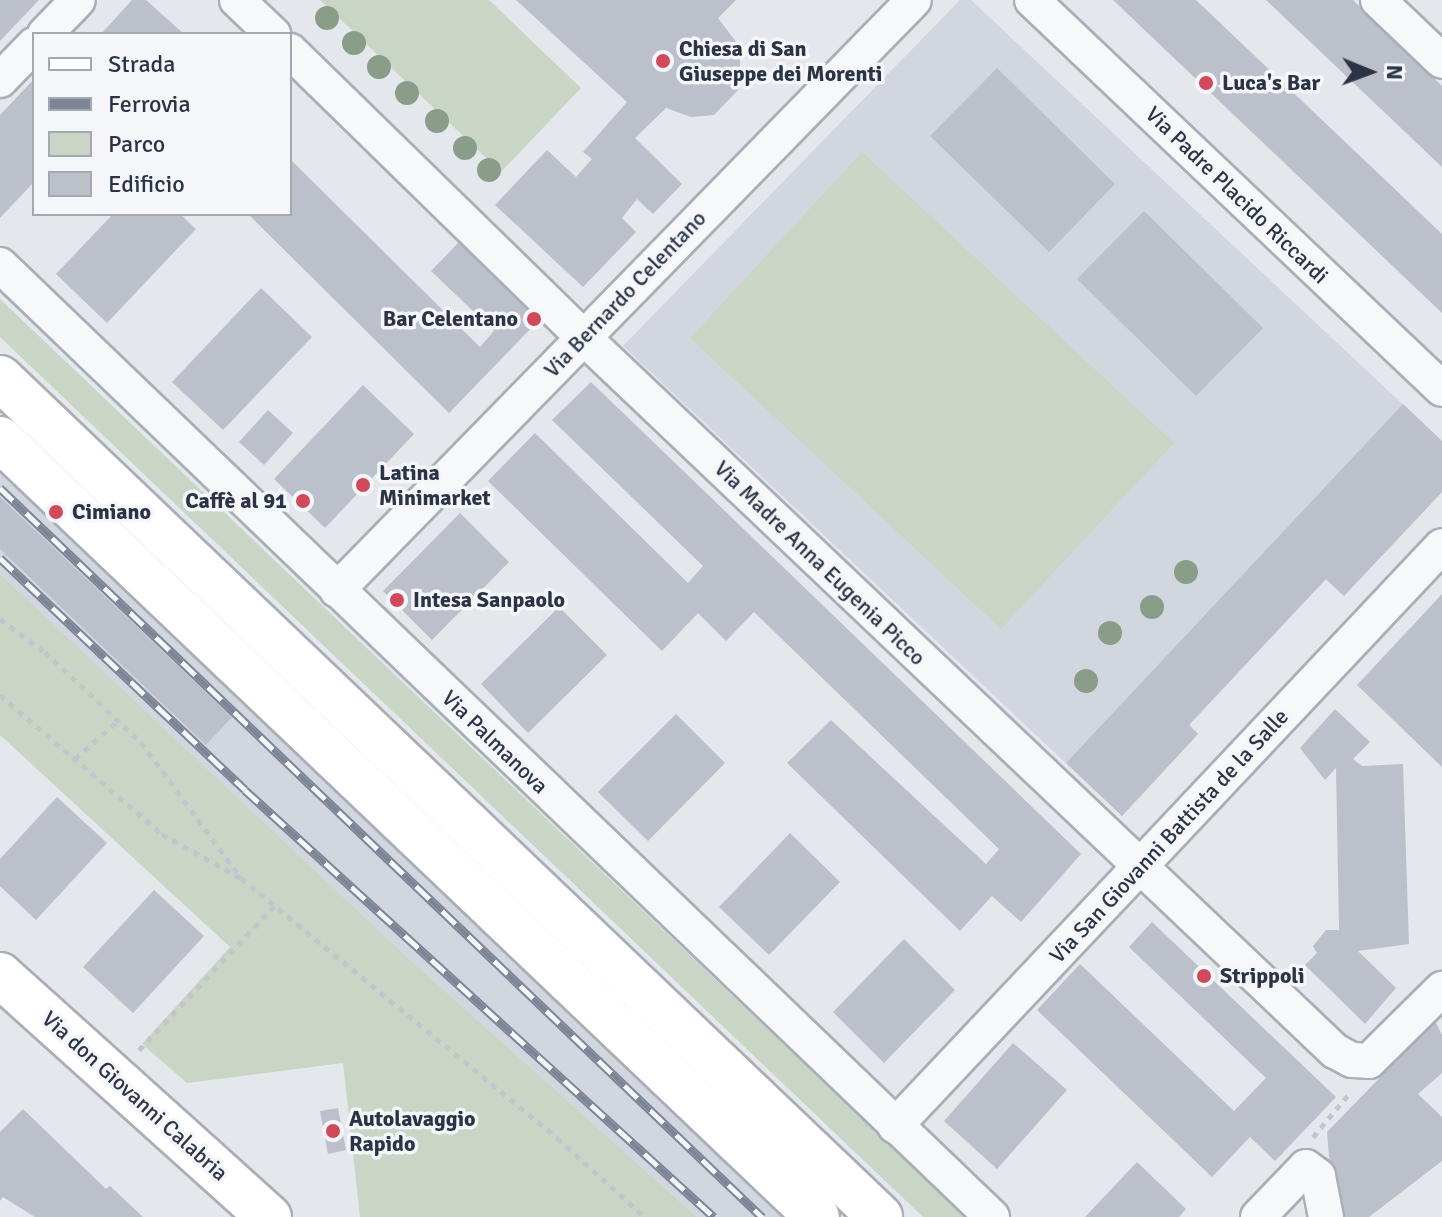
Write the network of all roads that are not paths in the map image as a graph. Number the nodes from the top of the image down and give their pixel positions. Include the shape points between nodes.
1 (78, 0) edge
2 (237, 0) edge
3 (914, 0) edge
4 (1032, 0) edge
5 (1378, 0) edge
6 (47, 32) edge
7 (271, 32) edge
8 (32, 47) edge
9 (292, 53) edge
10 (1442, 61) edge
11 (0, 80) edge
12 (0, 265) edge
13 (583, 337) junction
14 (0, 378) edge
15 (1442, 389) edge
16 (0, 439) edge
17 (1442, 546) edge
18 (337, 590) junction
19 (1139, 868) junction
20 (0, 975) edge
21 (1442, 989) edge
22 (895, 1126) junction
23 (269, 1217) edge
24 (817, 1217) edge
25 (880, 1217) edge
26 (992, 1217) edge
27 (1258, 1217) edge
28 (1326, 1217) edge

1 - 6 street
2 - 7 street
3 - 13 street, Via Bernardo Celentano
4 - 15 street, Via Padre Placido Riccardi
5 - 10 street
8 - 11 street
9 - 13 street, Via Madre Anna Eugenia Picco
12 - 18 street, Via Palmanova
13 - 18 street, Via Bernardo Celentano
13 - 19 street, Via Madre Anna Eugenia Picco
14 - 25 main road
16 - 24 main road
17 - 19 street, Via San Giovanni Battista de la Salle
18 - 22 street, Via Palmanova
19 - 21 street, Via Madre Anna Eugenia Picco via 1342,1055 1360,1062 1383,1052
19 - 22 street, Via San Giovanni Battista de la Salle
20 - 23 main road, Via don Giovanni Calabria
22 - 26 street, Via Palmanova
27 - 28 street via 1306,1167 1318,1176

